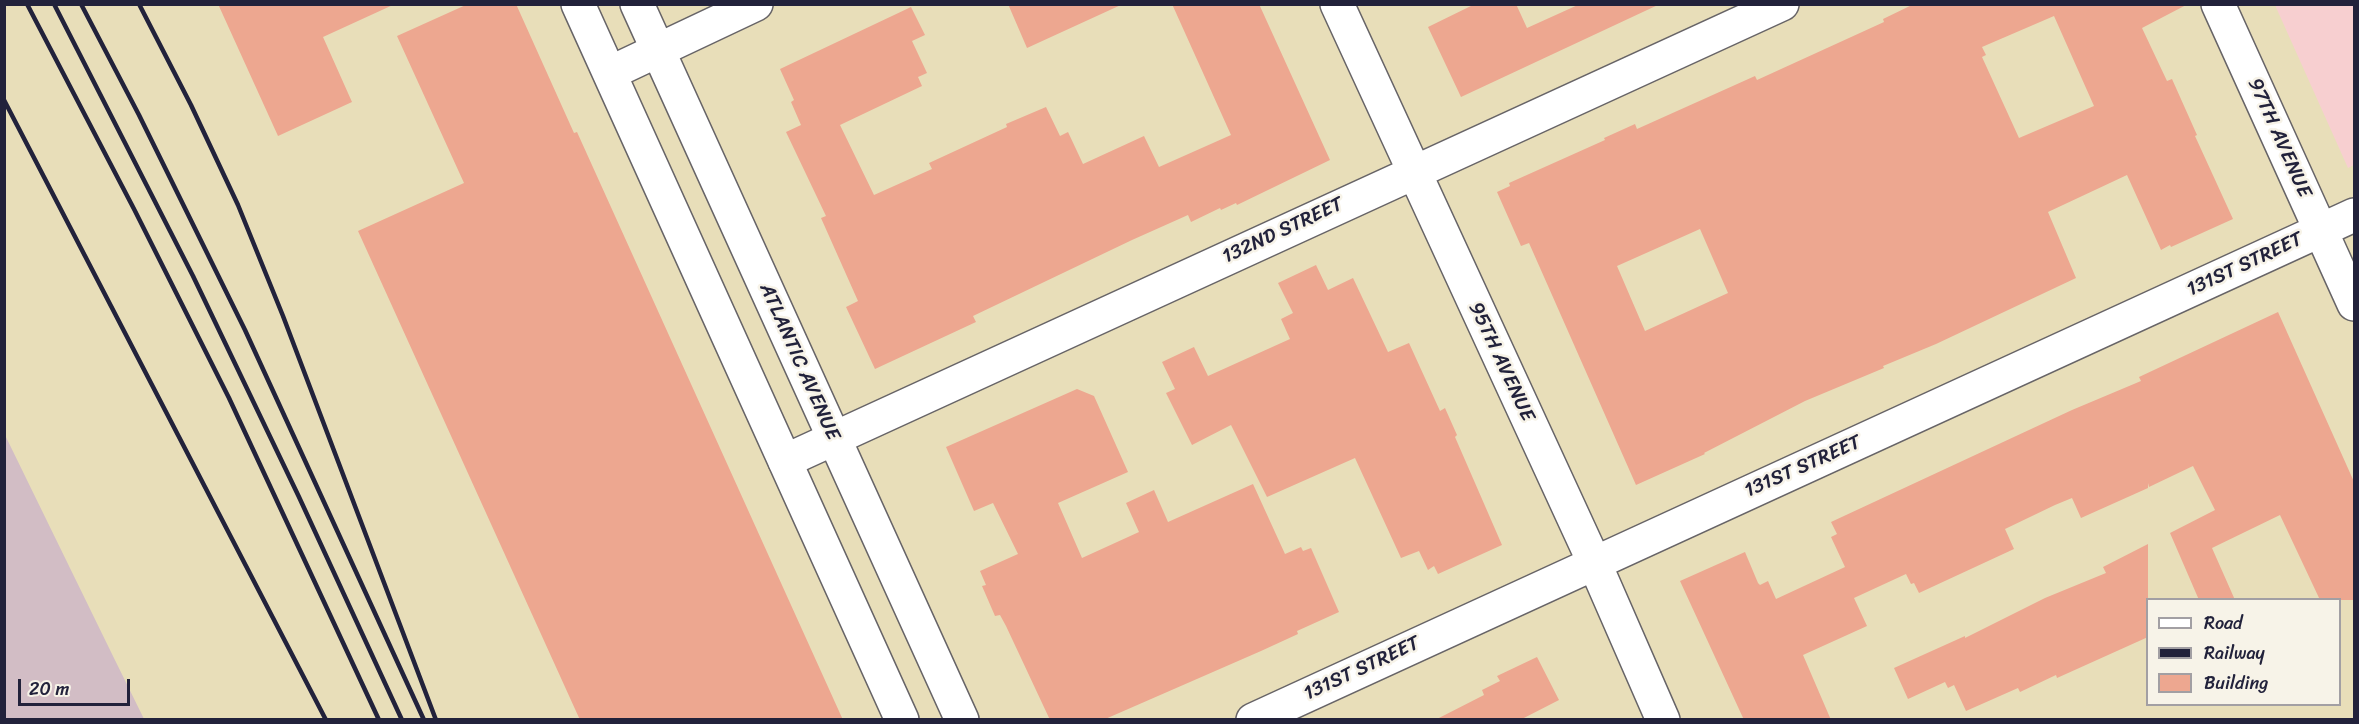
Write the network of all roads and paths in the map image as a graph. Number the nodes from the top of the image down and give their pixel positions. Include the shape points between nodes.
1 (578, 4) edge
2 (638, 4) edge
3 (756, 4) edge
4 (1337, 4) edge
5 (1782, 4) edge
6 (2218, 4) edge
7 (658, 50) junction
8 (610, 73) junction
9 (1413, 172) junction
10 (2355, 215) edge
11 (2321, 231) junction
12 (2355, 304) edge
13 (833, 438) junction
14 (785, 461) junction
15 (1594, 562) junction
16 (902, 720) edge
17 (962, 720) edge
18 (1253, 720) edge
19 (1663, 720) edge

1 - 8 street
2 - 7 street, ATLANTIC AVENUE
3 - 7 street
4 - 9 street, 95TH AVENUE
5 - 9 street, 132ND STREET
6 - 11 street, 97TH AVENUE
7 - 8 street
7 - 13 street, ATLANTIC AVENUE
8 - 14 street
9 - 13 street, 132ND STREET
9 - 15 street, 95TH AVENUE
10 - 11 street, 131ST STREET
11 - 12 street, 97TH AVENUE
11 - 15 street, 131ST STREET
13 - 14 street, 132ND STREET
13 - 17 street, ATLANTIC AVENUE
14 - 16 street
15 - 18 street, 131ST STREET
15 - 19 street, 95TH AVENUE

